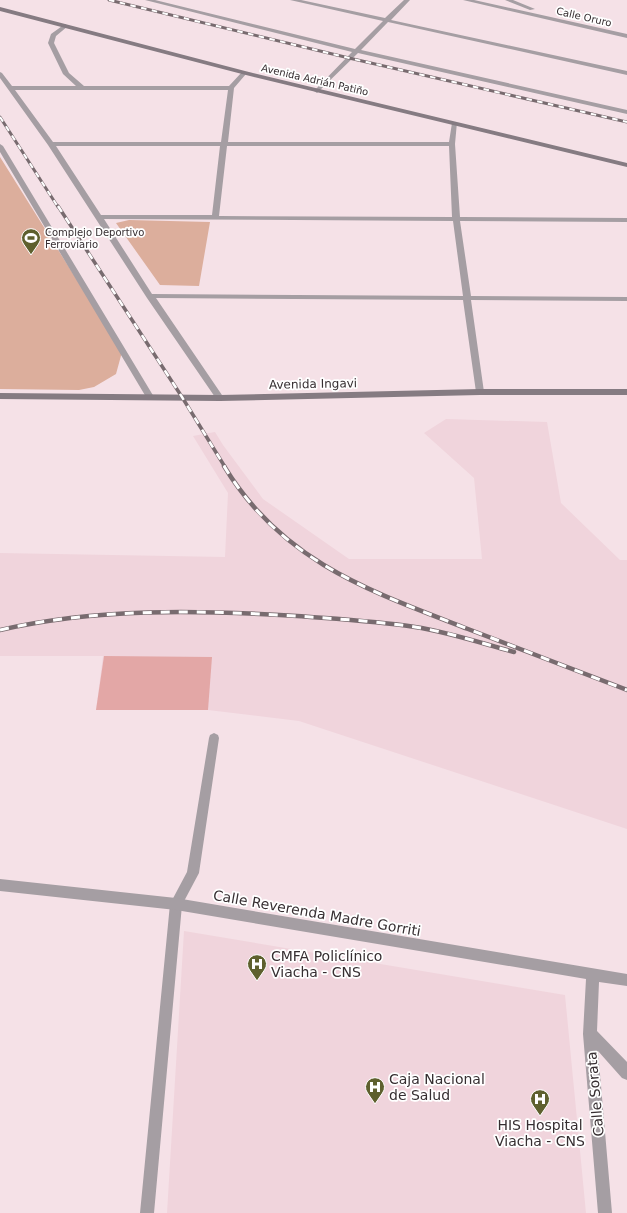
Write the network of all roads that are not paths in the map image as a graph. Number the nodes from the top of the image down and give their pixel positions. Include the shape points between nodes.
1 (148, 0) edge
2 (293, 0) edge
3 (407, 0) edge
4 (466, 0) edge
5 (508, 0) edge
6 (0, 9) edge
7 (386, 21) junction
8 (564, 22) junction
9 (65, 26) junction
10 (627, 36) edge
11 (357, 50) junction
12 (244, 73) junction
13 (627, 73) edge
14 (0, 74) edge
15 (11, 88) junction
16 (82, 88) junction
17 (231, 88) junction
18 (317, 90) junction
19 (627, 112) edge
20 (455, 123) junction
21 (51, 144) junction
22 (224, 144) junction
23 (452, 144) junction
24 (0, 146) edge
25 (627, 165) edge
26 (98, 216) junction
27 (215, 217) junction
28 (456, 218) junction
29 (627, 220) edge
30 (150, 296) junction
31 (467, 297) junction
32 (627, 299) edge
33 (480, 392) junction
34 (627, 392) edge
35 (0, 396) edge
36 (150, 397) junction
37 (220, 398) junction
38 (214, 738) dead end
39 (0, 885) edge
40 (176, 904) junction
41 (593, 975) junction
42 (627, 980) edge
43 (590, 1034) junction
44 (627, 1073) edge
45 (147, 1213) edge
46 (605, 1213) edge

1 - 11 street
2 - 7 street
3 - 7 street
4 - 8 street, Calle Oruro
5 - 8 street
6 - 9 street, Avenida Adrián Patiño
7 - 11 street
7 - 13 street
8 - 10 street, Calle Oruro
9 - 12 street, Avenida Adrián Patiño
9 - 16 street via 53,35 51,43 66,74
11 - 18 street
11 - 19 street
12 - 17 street
12 - 18 street, Avenida Adrián Patiño
14 - 15 street
15 - 16 street
15 - 21 street
16 - 17 street
17 - 22 street
18 - 20 street, Avenida Adrián Patiño
20 - 23 street
20 - 25 street, Avenida Adrián Patiño
21 - 22 street
21 - 26 street
22 - 23 street
22 - 27 street
23 - 28 street
24 - 36 street
26 - 27 street
26 - 30 street
27 - 28 street
28 - 29 street
28 - 31 street
30 - 31 street
30 - 37 street
31 - 32 street
31 - 33 street
33 - 34 street, Avenida Ingavi
33 - 37 street, Avenida Ingavi
35 - 36 street, Avenida Ingavi
36 - 37 street, Avenida Ingavi
38 - 40 street via 193,873
39 - 40 street, Calle Reverenda Madre Gorriti
40 - 41 street, Calle Reverenda Madre Gorriti
40 - 45 street
41 - 42 street, Calle Reverenda Madre Gorriti
41 - 43 street, Calle Sorata
43 - 44 street
43 - 46 street, Calle Sorata

